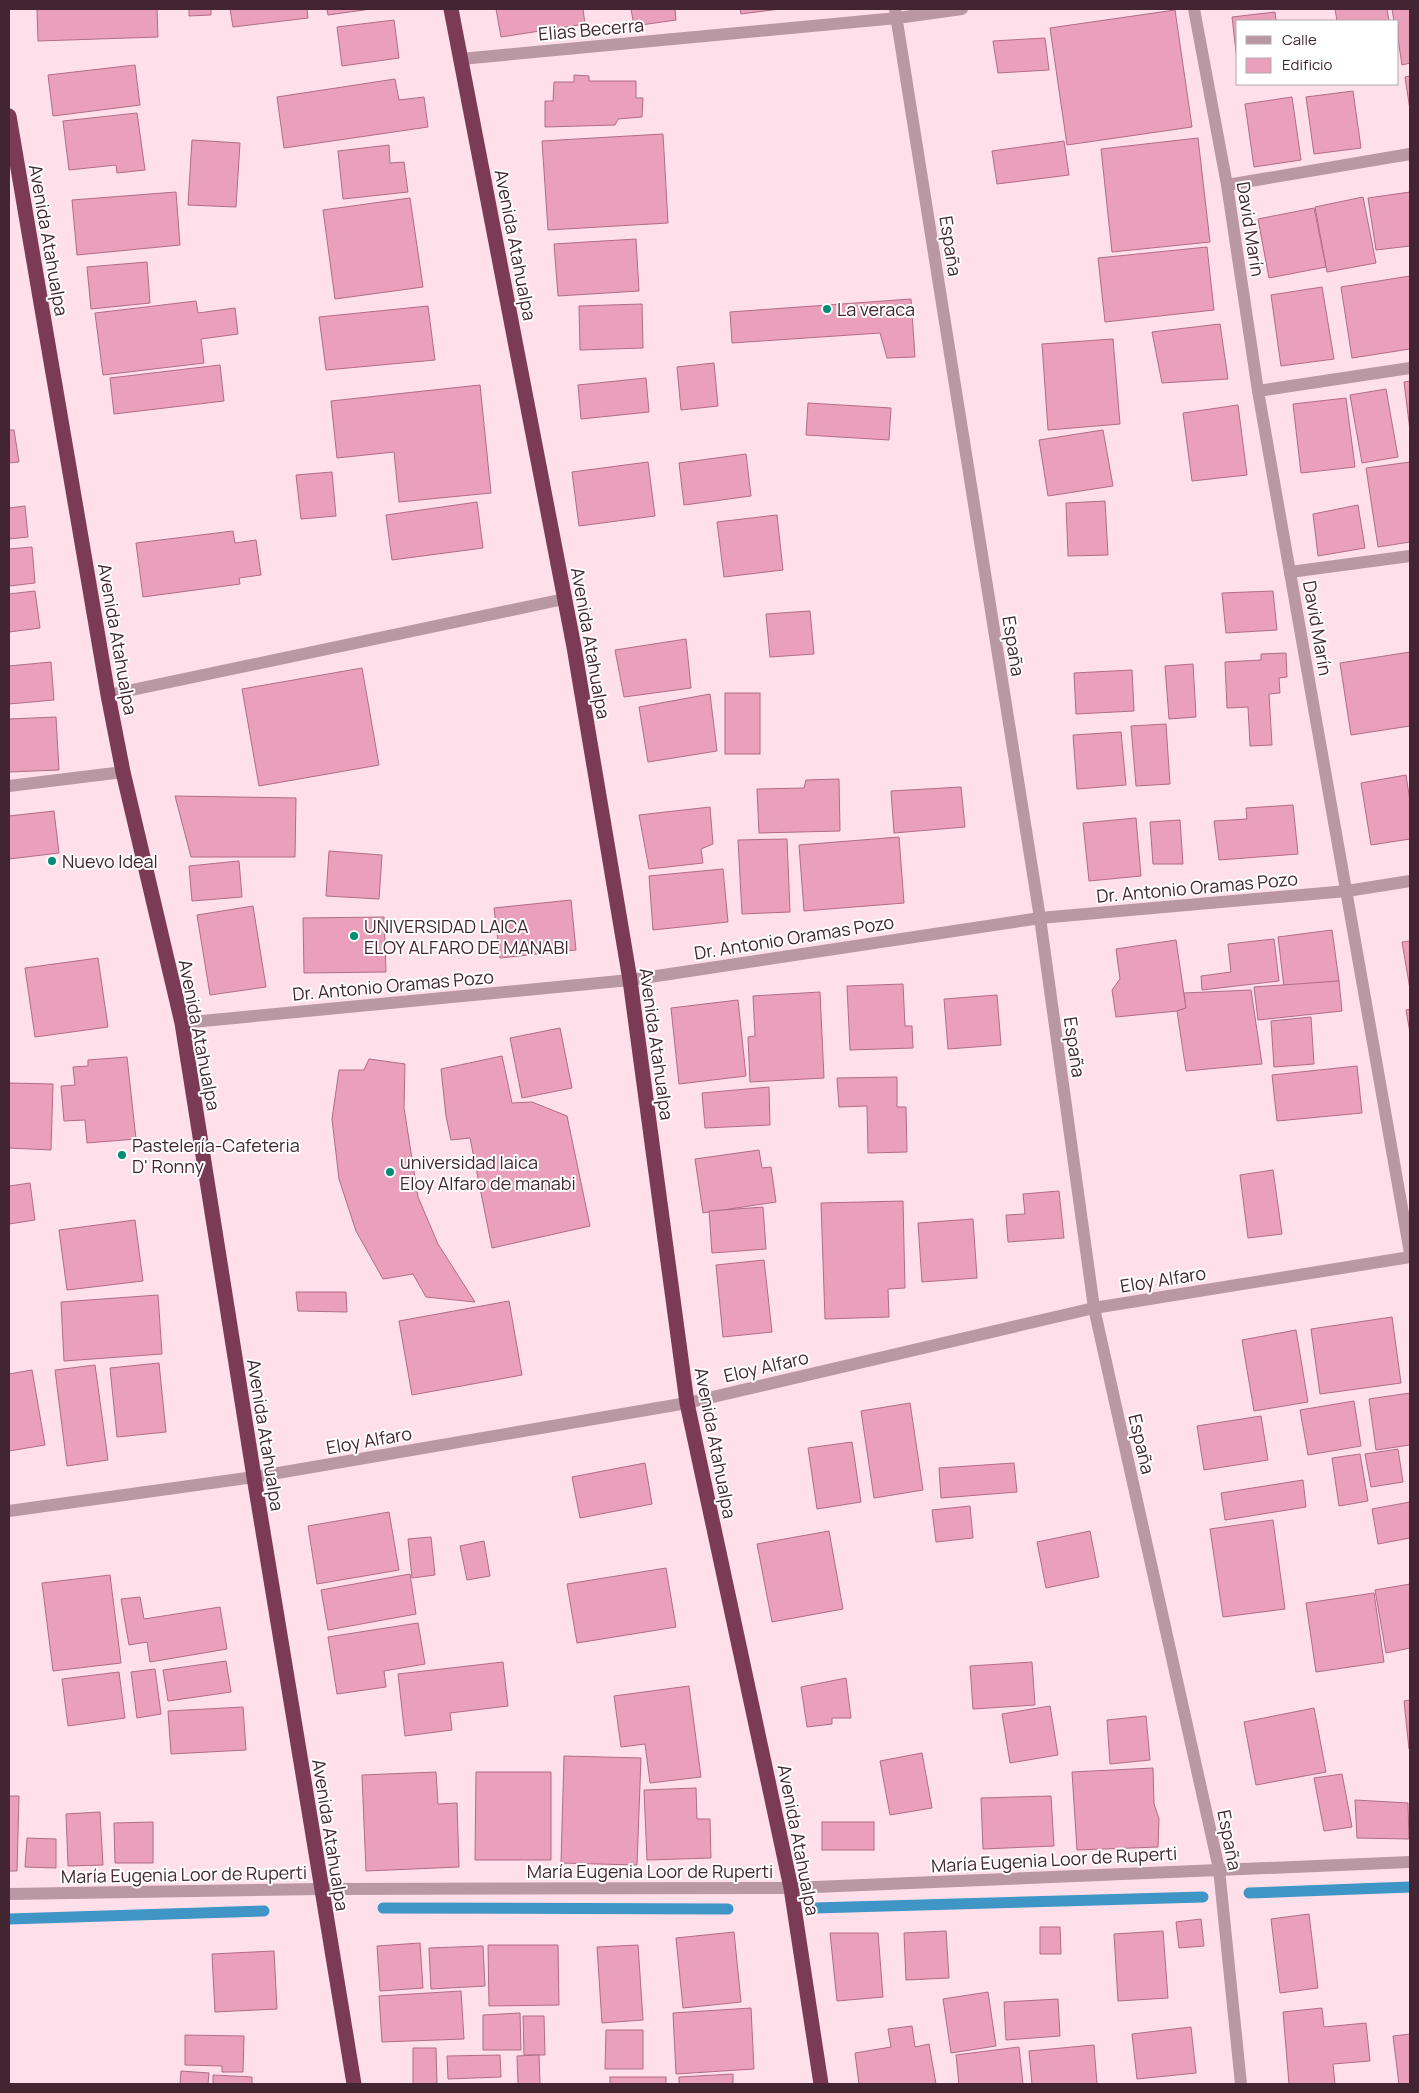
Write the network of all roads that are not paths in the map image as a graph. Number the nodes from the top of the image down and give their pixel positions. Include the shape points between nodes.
1 (451, 9) edge
2 (962, 9) edge
3 (1194, 9) edge
4 (896, 14) edge
5 (461, 59) junction
6 (9, 116) edge
7 (1410, 154) edge
8 (1227, 185) junction
9 (1410, 368) edge
10 (1258, 391) junction
11 (1410, 556) edge
12 (1290, 572) junction
13 (564, 599) junction
14 (108, 695) junction
15 (123, 772) junction
16 (9, 786) edge
17 (1410, 881) edge
18 (1347, 891) junction
19 (1040, 918) junction
20 (630, 980) junction
21 (182, 1023) junction
22 (1410, 1253) edge
23 (1410, 1257) edge
24 (1094, 1308) junction
25 (687, 1403) junction
26 (254, 1477) junction
27 (9, 1511) edge
28 (1410, 1862) edge
29 (1219, 1869) junction
30 (791, 1888) junction
31 (321, 1889) junction
32 (9, 1894) edge
33 (354, 2084) edge
34 (821, 2084) edge
35 (1240, 2084) edge

1 - 5 highway, Avenida Atahualpa
2 - 4 street, Elias Becerra
3 - 8 street, David Marín
4 - 5 street, Elias Becerra
4 - 19 street, España
5 - 13 highway, Avenida Atahualpa
6 - 14 highway, Avenida Atahualpa
7 - 8 street
8 - 10 street, David Marín
9 - 10 street
10 - 12 street, David Marín
11 - 12 street
12 - 18 street, David Marín
13 - 14 street
13 - 20 highway, Avenida Atahualpa
14 - 15 highway, Avenida Atahualpa
15 - 16 street
15 - 21 highway, Avenida Atahualpa
17 - 18 street, Dr. Antonio Oramas Pozo
18 - 19 street, Dr. Antonio Oramas Pozo
18 - 22 street, David Marín
19 - 20 street, Dr. Antonio Oramas Pozo
19 - 24 street, España
20 - 21 street, Dr. Antonio Oramas Pozo
20 - 25 highway, Avenida Atahualpa
21 - 26 highway, Avenida Atahualpa
23 - 24 street, Eloy Alfaro
24 - 25 street, Eloy Alfaro
24 - 29 street, España
25 - 26 street, Eloy Alfaro
25 - 30 highway, Avenida Atahualpa
26 - 27 street, Eloy Alfaro
26 - 31 highway, Avenida Atahualpa
28 - 29 street, María Eugenia Loor de Ruperti
29 - 30 street, María Eugenia Loor de Ruperti
29 - 35 street, España
30 - 31 street, María Eugenia Loor de Ruperti
30 - 34 highway, Avenida Atahualpa
31 - 32 street, María Eugenia Loor de Ruperti
31 - 33 highway, Avenida Atahualpa

